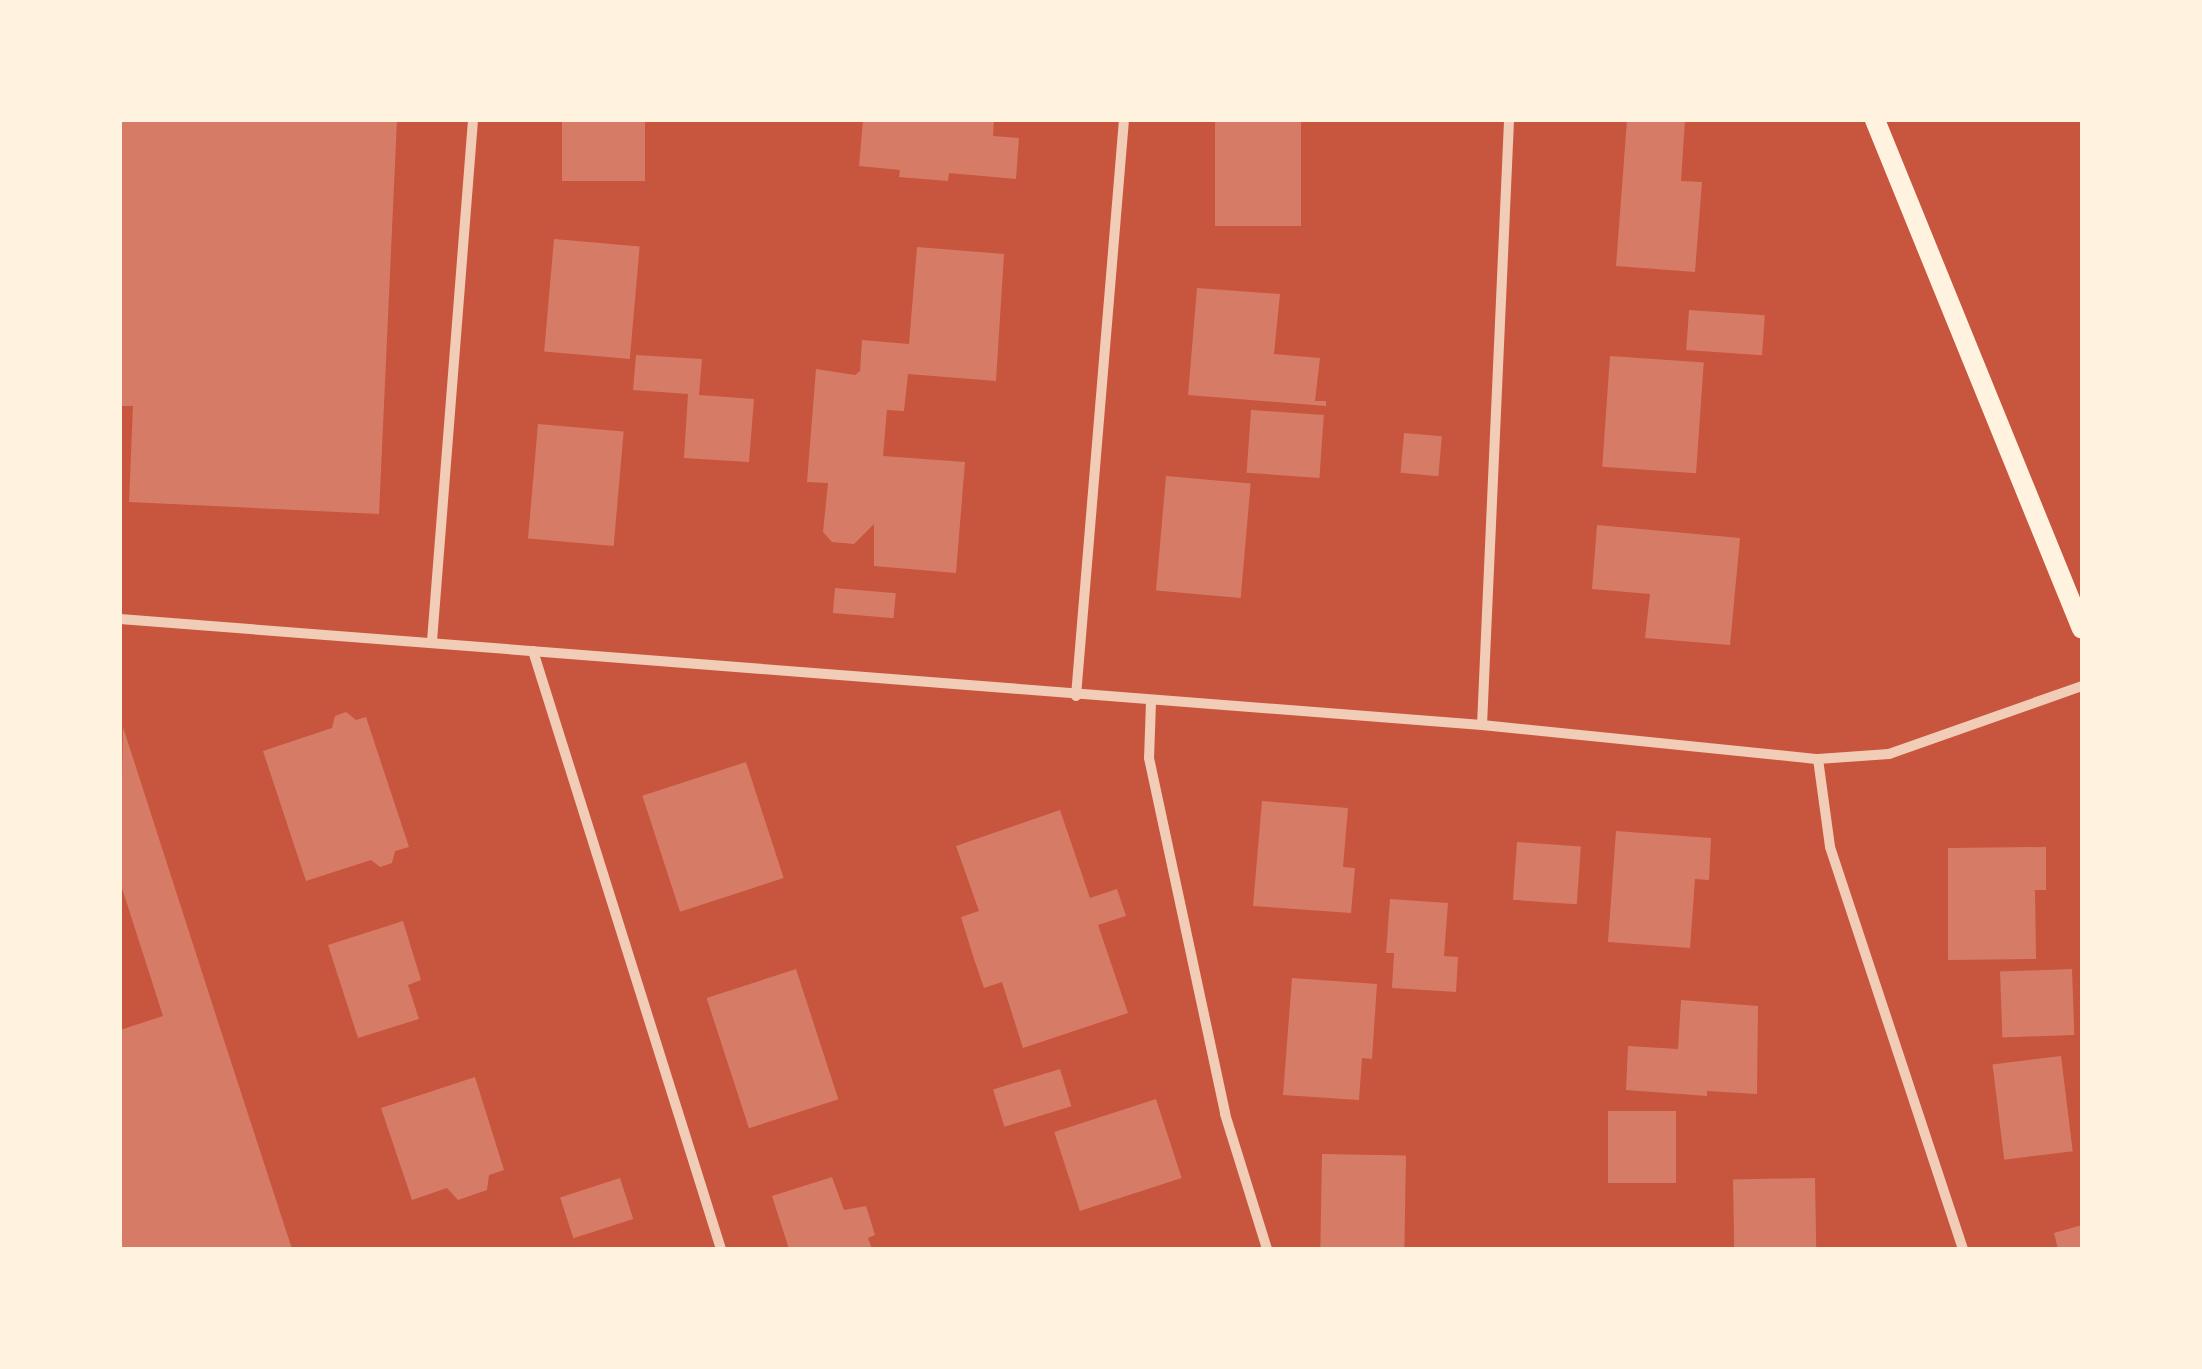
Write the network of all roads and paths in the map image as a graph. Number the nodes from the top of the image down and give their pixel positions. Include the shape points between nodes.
1 (472, 120) edge
2 (1124, 120) edge
3 (1509, 120) edge
4 (1875, 120) edge
5 (120, 618) edge
6 (2082, 629) edge
7 (432, 641) junction
8 (533, 651) junction
9 (2082, 686) edge
10 (1076, 696) junction
11 (1151, 702) junction
12 (1482, 725) junction
13 (1818, 758) junction
14 (721, 1249) edge
15 (1268, 1249) edge
16 (1962, 1249) edge

1 - 7 street
2 - 10 street
3 - 12 street
4 - 6 main road
5 - 7 street
7 - 8 street
8 - 10 street
8 - 14 street
9 - 13 street via 1888,754
10 - 11 street
11 - 12 street
11 - 15 street via 1149,758 1225,1114
12 - 13 street
13 - 16 street via 1830,847

